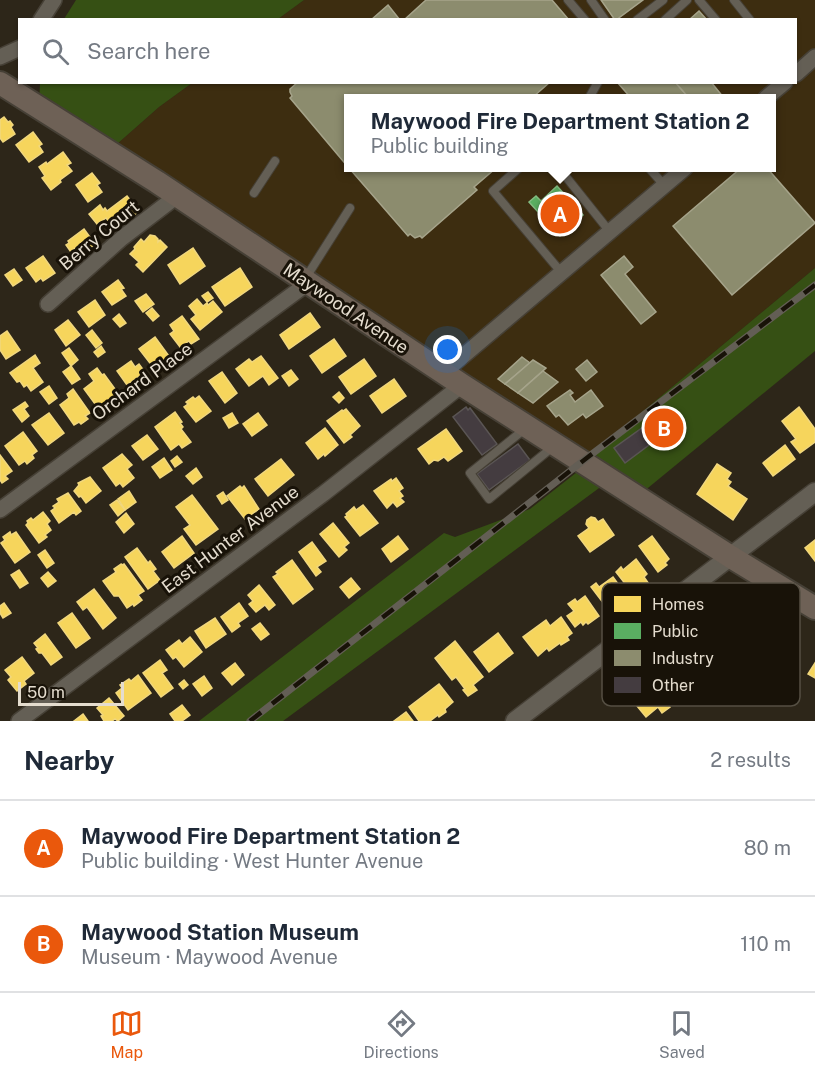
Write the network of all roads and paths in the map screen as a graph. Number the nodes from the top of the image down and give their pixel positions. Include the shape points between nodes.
1 (54, 0) edge
2 (568, 0) edge
3 (591, 0) edge
4 (663, 0) edge
5 (687, 0) edge
6 (699, 0) edge
7 (734, 0) edge
8 (42, 18) edge
9 (583, 18) edge
10 (604, 18) edge
11 (640, 18) edge
12 (667, 18) edge
13 (714, 18) edge
14 (748, 18) edge
15 (18, 49) edge
16 (0, 57) edge
17 (815, 57) edge
18 (797, 72) edge
19 (0, 83) edge
20 (28, 93) edge
21 (275, 161) dead end
22 (514, 172) edge
23 (562, 172) edge
24 (653, 172) edge
25 (680, 172) edge
26 (664, 185) junction
27 (254, 193) dead end
28 (177, 196) junction
29 (350, 208) dead end
30 (610, 231) junction
31 (561, 272) junction
32 (306, 282) junction
33 (48, 304) dead end
34 (452, 379) junction
35 (527, 427) junction
36 (555, 445) junction
37 (815, 492) edge
38 (0, 510) edge
39 (731, 557) junction
40 (697, 583) edge
41 (773, 583) edge
42 (800, 600) edge
43 (815, 609) edge
44 (602, 655) edge
45 (19, 721) edge
46 (515, 721) edge

1 - 8 street
2 - 9 lane
3 - 10 lane
4 - 11 lane
5 - 12 lane
6 - 13 lane
7 - 14 lane
15 - 16 street
17 - 18 street
19 - 20 main road, Maywood Avenue
20 - 28 main road, Maywood Avenue
21 - 27 lane
22 - 31 lane via 493,191
23 - 30 lane
24 - 26 lane
25 - 26 street, East Hunter Avenue
26 - 30 street, East Hunter Avenue
28 - 32 main road, Maywood Avenue
28 - 33 street, Berry Court via 122,238
29 - 32 lane
30 - 31 street, East Hunter Avenue
31 - 34 street, East Hunter Avenue
32 - 34 main road, Maywood Avenue
32 - 38 street, Orchard Place
34 - 35 main road, Maywood Avenue
34 - 45 street, East Hunter Avenue via 323,494
35 - 36 main road, Maywood Avenue
35 - 36 lane via 470,473 489,499
36 - 39 main road, Maywood Avenue
37 - 39 street
39 - 40 street
39 - 41 main road, Maywood Avenue
42 - 43 main road, Maywood Avenue
44 - 46 street

